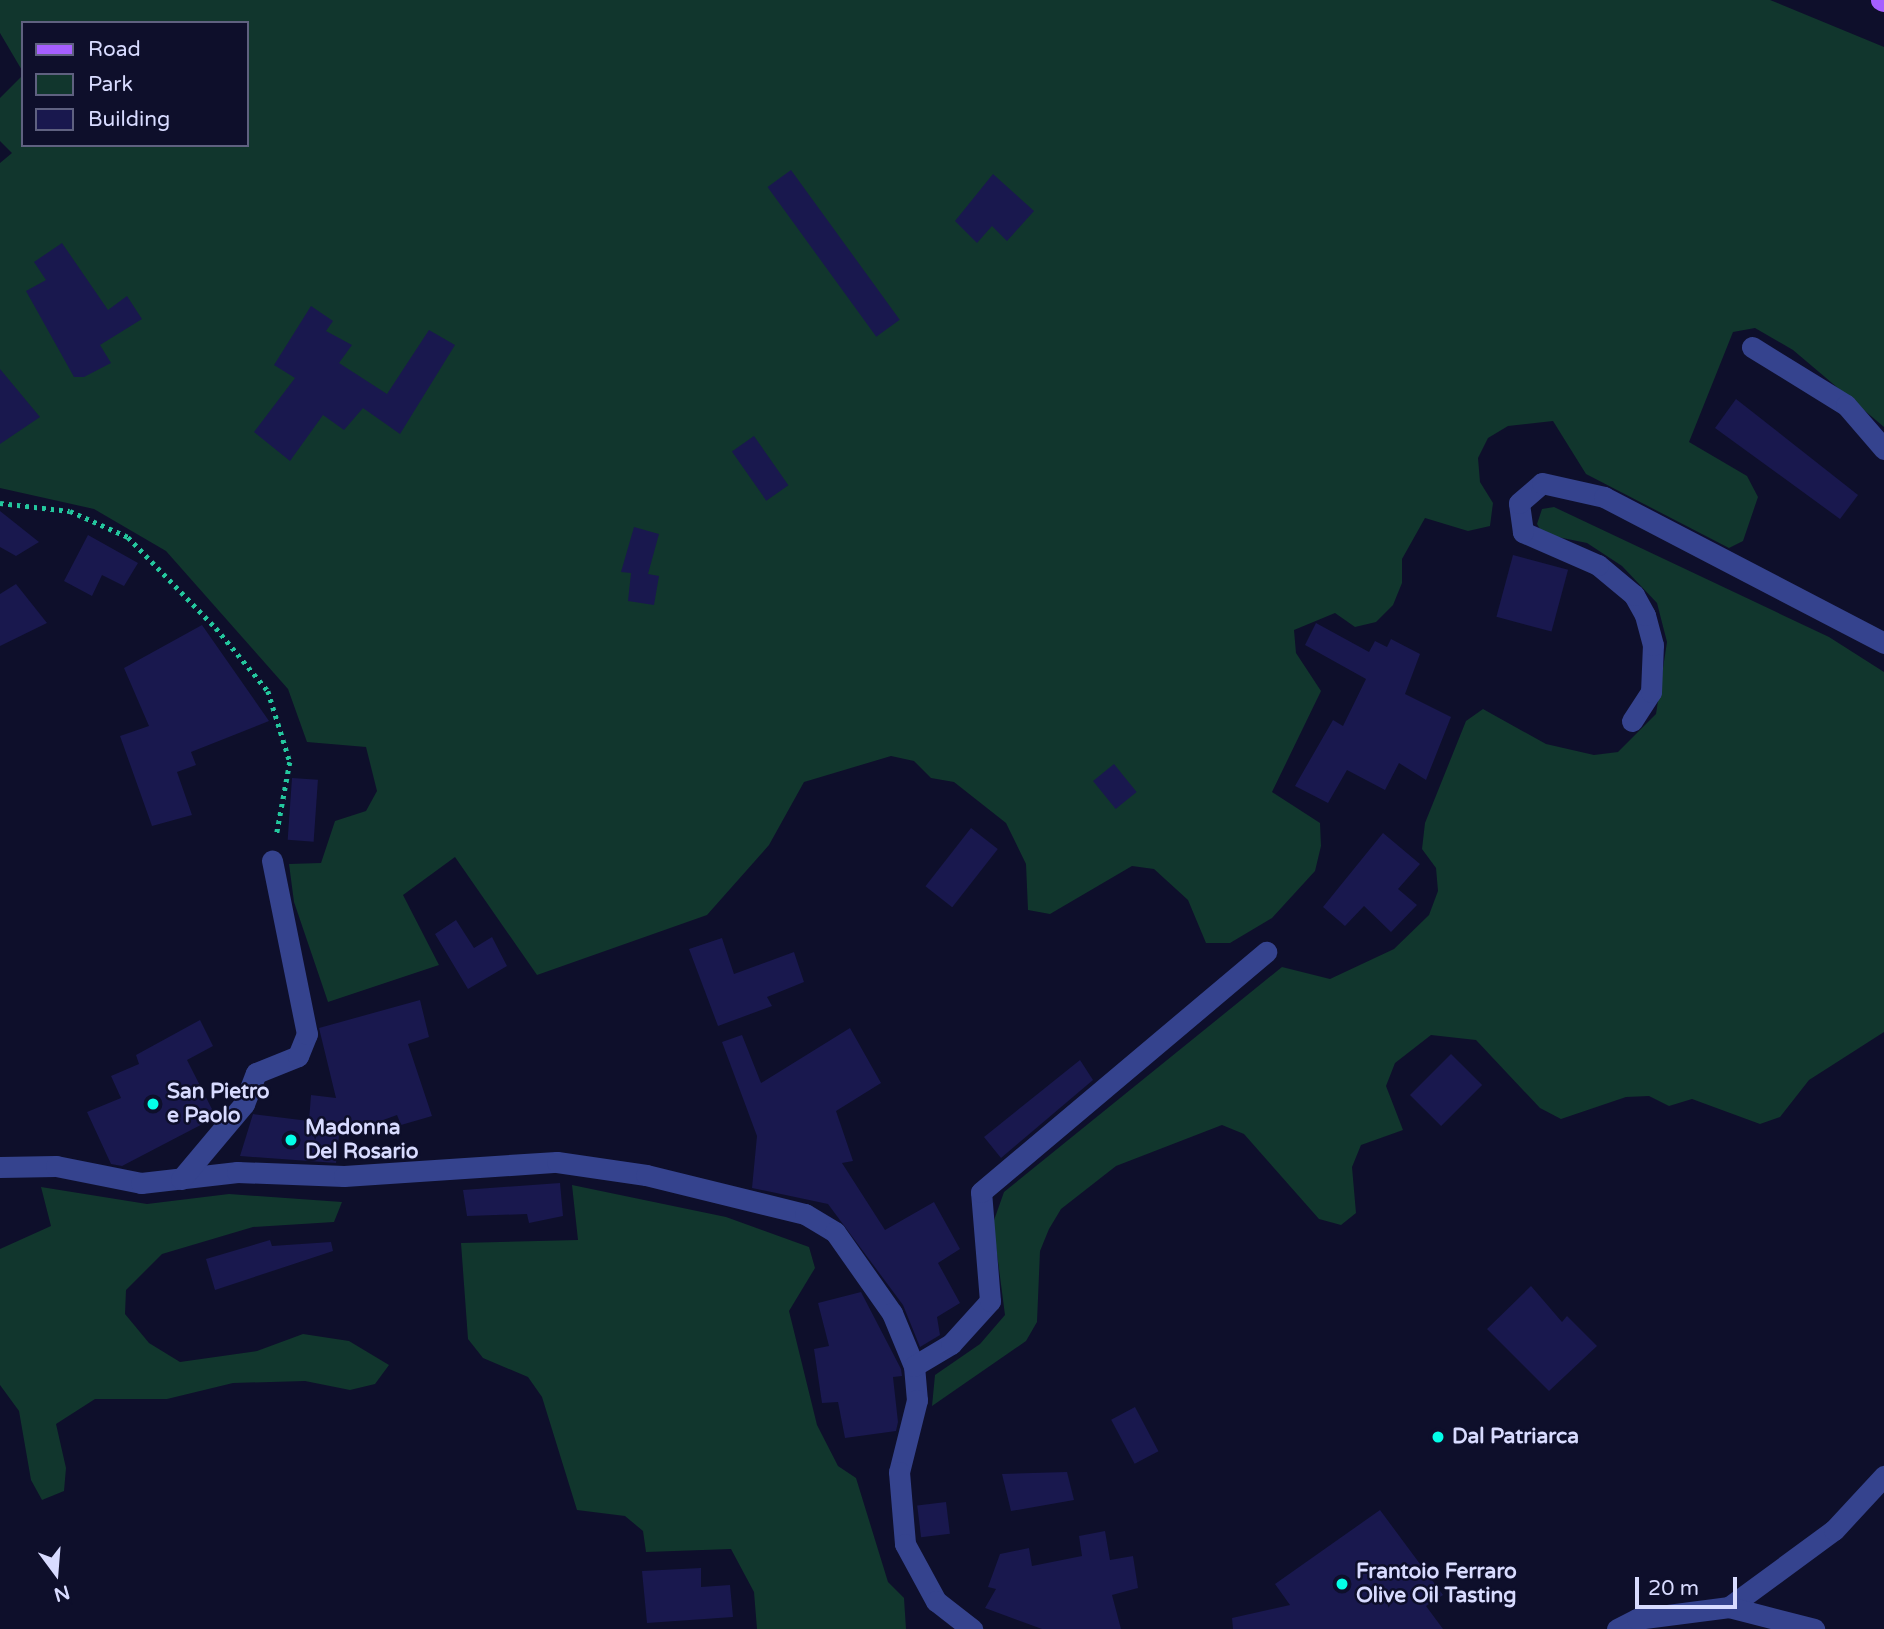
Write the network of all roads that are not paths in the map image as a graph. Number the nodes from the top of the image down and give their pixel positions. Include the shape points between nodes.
1 (1752, 347) dead end
2 (1884, 449) edge
3 (1884, 643) edge
4 (1632, 721) dead end
5 (272, 860) road end
6 (1266, 952) dead end
7 (0, 1167) edge
8 (181, 1179) junction
9 (914, 1366) junction
10 (1884, 1476) edge
11 (1729, 1607) junction
12 (972, 1629) edge
13 (1617, 1629) edge
14 (1814, 1629) edge

1 - 2 street via 1846,405
3 - 4 street via 1604,497 1542,483 1519,503 1523,532 1598,565 1634,595 1645,615 1653,645 1651,692
5 - 8 street via 307,1034 298,1056 256,1073 244,1104
6 - 9 street via 981,1192 990,1301 951,1344
7 - 8 street via 56,1166 141,1183
8 - 9 street via 237,1172 344,1177 557,1162 748,1198 804,1214 835,1231 892,1314
9 - 12 street via 917,1400 899,1472 905,1545 936,1601
10 - 11 street via 1834,1530
11 - 13 street via 1637,1619
11 - 14 street

